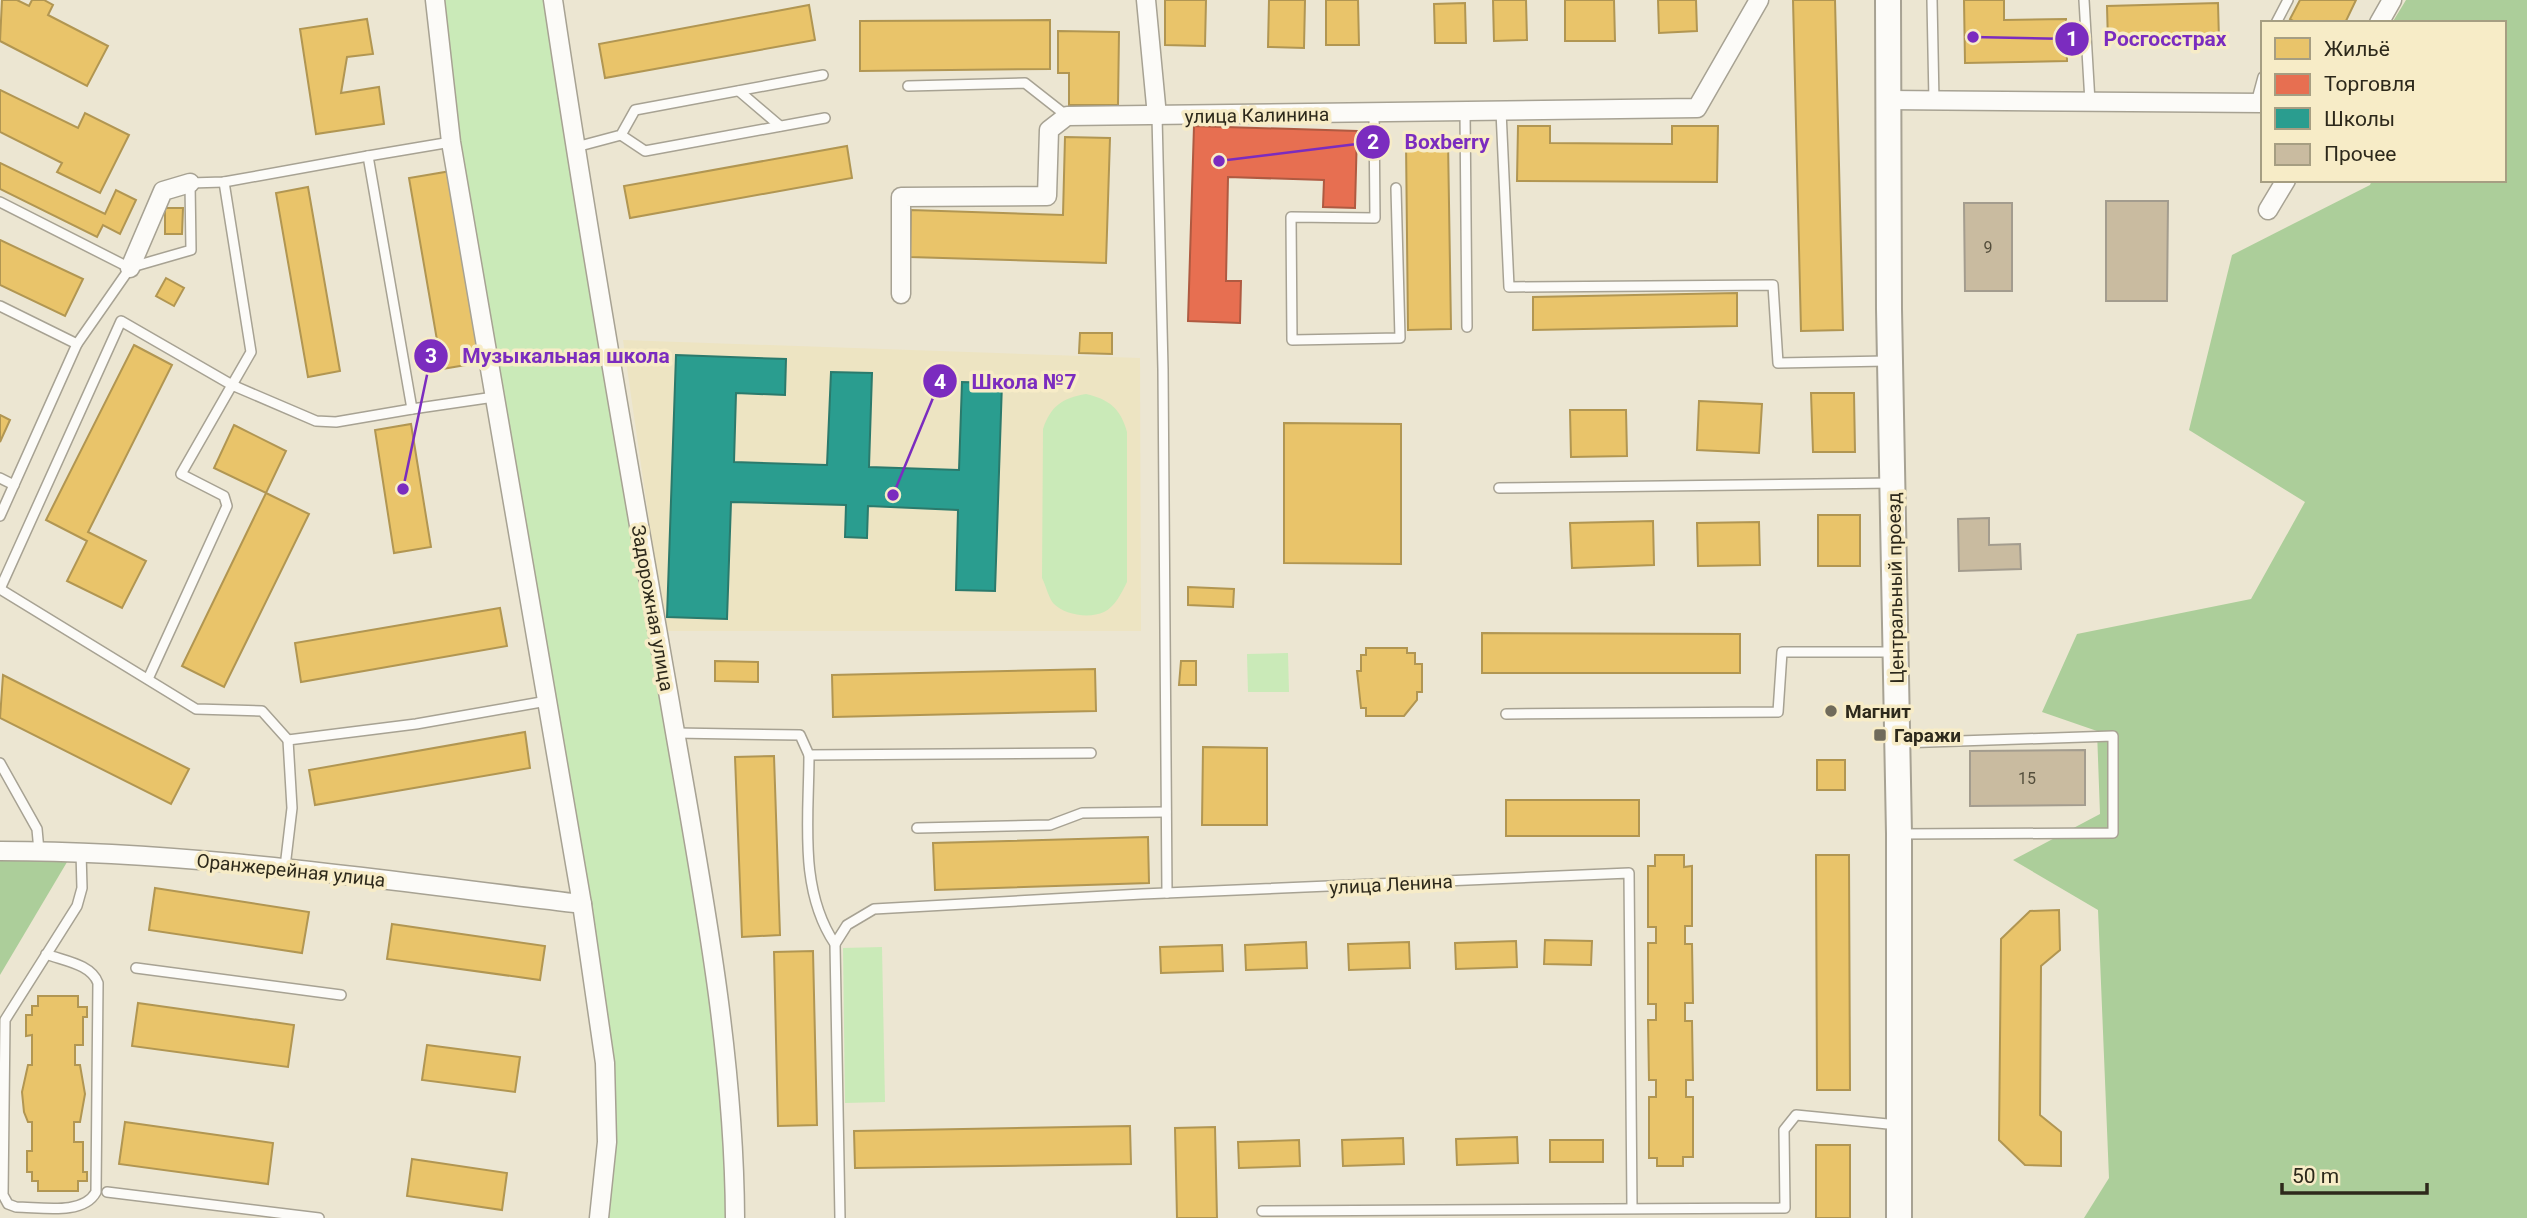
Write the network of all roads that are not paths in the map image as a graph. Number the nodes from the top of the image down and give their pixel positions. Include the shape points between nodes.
1 (435, 0) edge
2 (553, 0) edge
3 (1146, 0) edge
4 (1759, 0) edge
5 (1888, 0) edge
6 (1932, 0) edge
7 (2084, 0) edge
8 (2288, 0) edge
9 (2392, 0) edge
10 (2277, 21) edge
11 (2380, 21) edge
12 (824, 75) dead end
13 (908, 86) dead end
14 (739, 91) junction
15 (1887, 100) junction
16 (1934, 100) junction
17 (2090, 102) junction
18 (2260, 103) edge
19 (1465, 111) junction
20 (1501, 111) junction
21 (1374, 113) junction
22 (1067, 116) junction
23 (1157, 116) junction
24 (825, 118) dead end
25 (780, 126) junction
26 (621, 135) junction
27 (451, 142) junction
28 (574, 147) junction
29 (368, 156) junction
30 (224, 182) junction
31 (2285, 182) edge
32 (190, 183) junction
33 (1396, 188) dead end
34 (0, 202) edge
35 (2268, 210) dead end
36 (130, 268) junction
37 (901, 294) dead end
38 (0, 306) edge
39 (1467, 327) dead end
40 (77, 344) junction
41 (1891, 360) junction
42 (232, 386) junction
43 (494, 397) junction
44 (412, 409) junction
45 (0, 478) edge
46 (1894, 482) junction
47 (14, 485) junction
48 (1499, 488) dead end
49 (0, 516) edge
50 (0, 589) edge
51 (1895, 652) junction
52 (148, 679) junction
53 (547, 701) junction
54 (1506, 714) dead end
55 (675, 733) junction
56 (288, 740) junction
57 (1897, 743) junction
58 (1091, 753) dead end
59 (808, 755) junction
60 (0, 763) edge
61 (1166, 812) junction
62 (917, 828) dead end
63 (1899, 834) junction
64 (0, 851) edge
65 (39, 851) junction
66 (81, 852) junction
67 (285, 867) junction
68 (1167, 894) junction
69 (582, 904) junction
70 (835, 944) junction
71 (46, 954) junction
72 (136, 968) dead end
73 (341, 995) dead end
74 (1899, 1125) junction
75 (107, 1192) dead end
76 (1632, 1207) junction
77 (1262, 1211) dead end
78 (1785, 1213) edge
79 (267, 1215) edge
80 (319, 1218) edge
81 (599, 1218) edge
82 (735, 1218) edge
83 (840, 1218) edge
84 (1899, 1218) edge

1 - 27 street
2 - 28 street, Задорожная улица
3 - 23 street
4 - 20 street, улица Калинина via 1697,108
5 - 15 main road, Центральный проезд
6 - 16 lane
7 - 17 lane
8 - 10 lane
9 - 11 street
12 - 14 lane
13 - 22 lane via 1025,83
14 - 25 lane
14 - 26 lane via 635,110
15 - 16 street
15 - 41 main road, Центральный проезд
16 - 17 street
17 - 18 street
19 - 20 street, улица Калинина
19 - 21 street, улица Калинина
19 - 39 lane
20 - 41 lane via 1508,287 1773,285 1778,363
21 - 23 street, улица Калинина
21 - 33 lane via 1375,218 1291,217 1292,340 1400,338
22 - 23 street, улица Калинина
22 - 37 street via 1049,130 1047,196 901,197
23 - 61 lane
24 - 25 lane
25 - 26 lane via 645,150
26 - 28 lane
27 - 29 lane
27 - 43 street
28 - 55 street, Задорожная улица
29 - 30 lane
29 - 44 lane
30 - 32 lane
30 - 42 lane via 251,352
31 - 35 street
32 - 36 street via 163,191
32 - 36 lane via 191,250
34 - 36 lane
36 - 40 lane
38 - 40 lane
40 - 47 lane
41 - 46 main road, Центральный проезд
42 - 44 lane via 316,421
42 - 50 lane via 121,321
42 - 52 lane via 181,474 224,496 227,506
43 - 44 lane
43 - 53 street
45 - 47 lane
46 - 48 lane
46 - 51 main road, Центральный проезд
47 - 49 lane
50 - 52 lane
51 - 54 lane via 1782,652 1778,712
51 - 57 main road, Центральный проезд
52 - 56 lane via 196,709 262,711
53 - 56 lane
53 - 69 street
55 - 59 lane via 800,735
55 - 82 street, Задорожная улица via 718,976 735,1165
56 - 67 lane via 292,808
57 - 63 main road, Центральный проезд
57 - 63 lane via 2113,736 2113,833
58 - 59 lane
59 - 70 lane via 810,886
60 - 65 lane via 37,829
61 - 62 lane via 1082,813 1049,825
61 - 68 lane
63 - 74 main road, Центральный проезд
64 - 65 street, Оранжерейная улица
65 - 66 street, Оранжерейная улица
66 - 67 street, Оранжерейная улица
66 - 71 lane via 81,898
67 - 69 street, Оранжерейная улица
68 - 70 lane, улица Ленина via 874,909 847,925
68 - 76 lane, улица Ленина via 1629,873
69 - 81 street via 605,1063 607,1142
70 - 83 lane
71 - 71 lane via 5,1020 3,1195 16,1207 82,1206 96,1192 98,983 88,969
72 - 73 lane
74 - 78 lane via 1796,1115 1784,1129
74 - 84 main road, Центральный проезд
75 - 79 lane
76 - 77 lane
76 - 78 lane
79 - 80 lane

